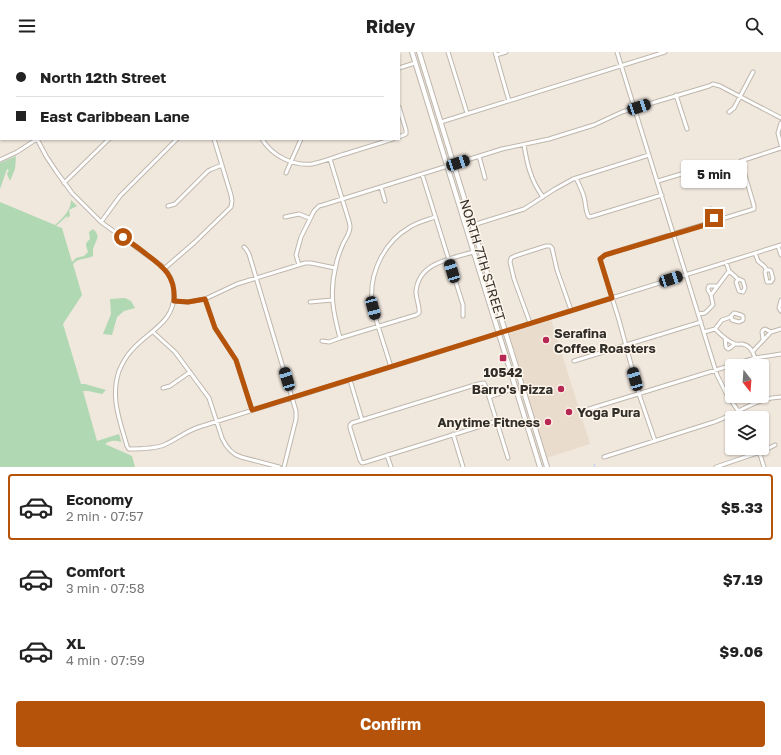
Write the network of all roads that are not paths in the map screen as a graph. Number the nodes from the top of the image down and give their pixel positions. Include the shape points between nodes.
1 (412, 52) edge
2 (419, 52) edge
3 (448, 52) edge
4 (506, 52) edge
5 (617, 52) edge
6 (664, 52) edge
7 (495, 54) edge
8 (415, 63) junction
9 (622, 66) junction
10 (400, 68) edge
11 (754, 72) dead end
12 (676, 95) junction
13 (741, 97) junction
14 (509, 100) junction
15 (635, 109) junction
16 (400, 110) edge
17 (730, 112) dead end
18 (467, 114) junction
19 (781, 118) edge
20 (440, 122) junction
21 (781, 124) edge
22 (687, 129) dead end
23 (400, 137) edge
24 (35, 140) edge
25 (38, 140) edge
26 (108, 140) edge
27 (176, 140) edge
28 (214, 140) edge
29 (263, 140) edge
30 (301, 140) edge
31 (390, 140) edge
32 (524, 145) junction
33 (781, 146) edge
34 (649, 155) junction
35 (479, 156) junction
36 (330, 159) junction
37 (0, 160) edge
38 (291, 162) junction
39 (453, 164) junction
40 (222, 165) junction
41 (447, 166) junction
42 (698, 169) dead end
43 (286, 172) dead end
44 (422, 174) junction
45 (485, 178) dead end
46 (576, 178) junction
47 (658, 181) junction
48 (64, 183) junction
49 (381, 187) junction
50 (662, 195) junction
51 (543, 197) junction
52 (342, 199) junction
53 (385, 201) dead end
54 (168, 206) dead end
55 (711, 210) dead end
56 (285, 217) dead end
57 (436, 217) junction
58 (310, 218) junction
59 (102, 222) junction
60 (715, 222) junction
61 (472, 225) junction
62 (674, 234) junction
63 (780, 246) edge
64 (244, 247) dead end
65 (473, 252) junction
66 (755, 253) junction
67 (781, 255) edge
68 (448, 259) junction
69 (726, 262) junction
70 (299, 265) junction
71 (165, 268) junction
72 (335, 268) junction
73 (766, 270) dead end
74 (729, 271) junction
75 (686, 274) junction
76 (257, 278) junction
77 (738, 280) dead end
78 (718, 286) junction
79 (711, 295) junction
80 (612, 298) junction
81 (205, 299) junction
82 (332, 300) junction
83 (781, 300) edge
84 (174, 301) junction
85 (310, 302) dead end
86 (571, 310) junction
87 (781, 311) edge
88 (698, 314) junction
89 (463, 316) dead end
90 (730, 317) dead end
91 (701, 322) junction
92 (530, 323) junction
93 (378, 326) junction
94 (715, 329) junction
95 (781, 329) edge
96 (505, 331) junction
97 (152, 332) junction
98 (704, 332) junction
99 (771, 332) junction
100 (499, 333) junction
101 (340, 338) junction
102 (725, 338) junction
103 (763, 340) junction
104 (322, 341) dead end
105 (735, 344) junction
106 (626, 345) junction
107 (753, 351) junction
108 (781, 354) edge
109 (755, 358) junction
110 (574, 362) dead end
111 (391, 367) junction
112 (716, 370) junction
113 (190, 372) junction
114 (350, 380) junction
115 (163, 388) dead end
116 (516, 388) junction
117 (639, 394) junction
118 (489, 396) junction
119 (292, 397) junction
120 (781, 397) edge
121 (589, 409) dead end
122 (252, 410) junction
123 (737, 411) edge
124 (740, 411) edge
125 (725, 417) edge
126 (362, 420) junction
127 (217, 421) junction
128 (497, 421) junction
129 (453, 434) junction
130 (655, 441) junction
131 (775, 445) dead end
132 (769, 448) edge
133 (387, 455) junction
134 (751, 455) edge
135 (761, 455) edge
136 (604, 457) dead end
137 (508, 458) dead end
138 (280, 467) edge
139 (284, 467) edge
140 (391, 467) edge
141 (463, 467) edge
142 (540, 467) edge
143 (547, 467) edge
144 (716, 467) edge
145 (764, 467) edge

1 - 8 main road, NORTH 7TH STREET
2 - 20 main road, NORTH 7TH STREET
3 - 18 street
4 - 7 street
5 - 9 street
6 - 9 street
7 - 14 street
8 - 10 street
8 - 41 main road, NORTH 7TH STREET
9 - 14 street
9 - 15 street
11 - 13 street
12 - 13 street via 713,84
12 - 15 street
12 - 22 street
13 - 17 street
13 - 19 street
14 - 18 street
15 - 32 street via 588,127
15 - 34 street
16 - 23 street via 406,130 406,134
18 - 20 street
20 - 39 main road, NORTH 7TH STREET
21 - 33 street via 778,133
24 - 37 street
25 - 48 street
26 - 48 street
27 - 59 street via 120,196
28 - 40 street
29 - 38 street via 270,150
30 - 38 street
31 - 36 street
32 - 35 street
32 - 51 street via 530,173
33 - 60 street via 741,161 754,209
34 - 46 street
34 - 47 street
35 - 39 street
35 - 45 street
36 - 38 street via 308,164
36 - 52 street
38 - 43 street
39 - 41 street
39 - 61 main road, NORTH 7TH STREET
40 - 54 street via 208,171 175,204
40 - 71 street via 232,198 231,207
41 - 44 street
41 - 65 main road, NORTH 7TH STREET
42 - 47 street
44 - 49 street
44 - 57 street
46 - 50 street via 589,217
46 - 51 street
47 - 50 street
48 - 59 street
49 - 52 street
49 - 53 street
50 - 62 street
51 - 61 street via 524,209
52 - 58 street via 319,206
52 - 72 street via 350,227
55 - 60 street
56 - 58 street via 299,214
57 - 68 street
57 - 93 street via 417,223 402,233 389,245 381,258 373,279 372,296
58 - 70 street via 296,252
59 - 71 street
60 - 62 street
61 - 96 main road, NORTH 7TH STREET
62 - 75 street
62 - 80 street via 605,255 600,259
63 - 66 street
63 - 67 street
64 - 76 street
65 - 68 street
65 - 100 main road, NORTH 7TH STREET
66 - 69 street
66 - 73 street
68 - 89 street via 463,305
68 - 93 street via 432,266 420,278 416,290 419,313
69 - 74 street
69 - 75 street
70 - 72 street via 308,262
70 - 76 street
71 - 84 street via 173,286
72 - 82 street
74 - 77 street
74 - 78 street
75 - 80 street
75 - 88 street
76 - 81 street
76 - 119 street
78 - 79 street
78 - 79 street via 709,286
79 - 88 street via 713,305
80 - 86 street
80 - 106 street
81 - 84 street
81 - 122 street via 215,328 236,360
82 - 85 street
82 - 101 street
83 - 87 street
84 - 97 street via 167,317
86 - 92 street
86 - 92 street via 550,246 514,256 510,262 514,279
88 - 91 street
90 - 94 street via 722,320
91 - 98 street
91 - 106 street
92 - 96 street
93 - 101 street
93 - 111 street
94 - 98 street
94 - 102 street
95 - 99 street
96 - 100 street
96 - 143 main road, NORTH 7TH STREET
97 - 113 street via 175,352
97 - 127 street via 131,350 116,384 116,409 129,449 152,448
98 - 112 street
99 - 103 street
99 - 103 street via 763,330
100 - 111 street
100 - 116 main road, NORTH 7TH STREET
101 - 104 street via 329,342
102 - 105 street
102 - 105 street via 726,347 730,348
103 - 107 street
105 - 107 street via 745,344
106 - 110 street
106 - 117 street
107 - 109 street
108 - 109 street
109 - 112 street
111 - 114 street
112 - 117 street
112 - 123 street via 724,390
113 - 115 street
113 - 127 street via 209,398
114 - 119 street
114 - 126 street
116 - 118 street
116 - 142 main road, NORTH 7TH STREET
117 - 121 street
117 - 130 street
118 - 126 street via 484,383 478,384
118 - 128 street
119 - 122 street
119 - 139 street via 296,414
120 - 124 street via 759,401
122 - 127 street
125 - 130 street
126 - 133 street via 350,425 360,460 366,462
127 - 138 street via 224,442 233,454
128 - 129 street
128 - 137 street
129 - 133 street
129 - 141 street
130 - 136 street
131 - 132 street
133 - 140 street
134 - 144 street
135 - 145 street

